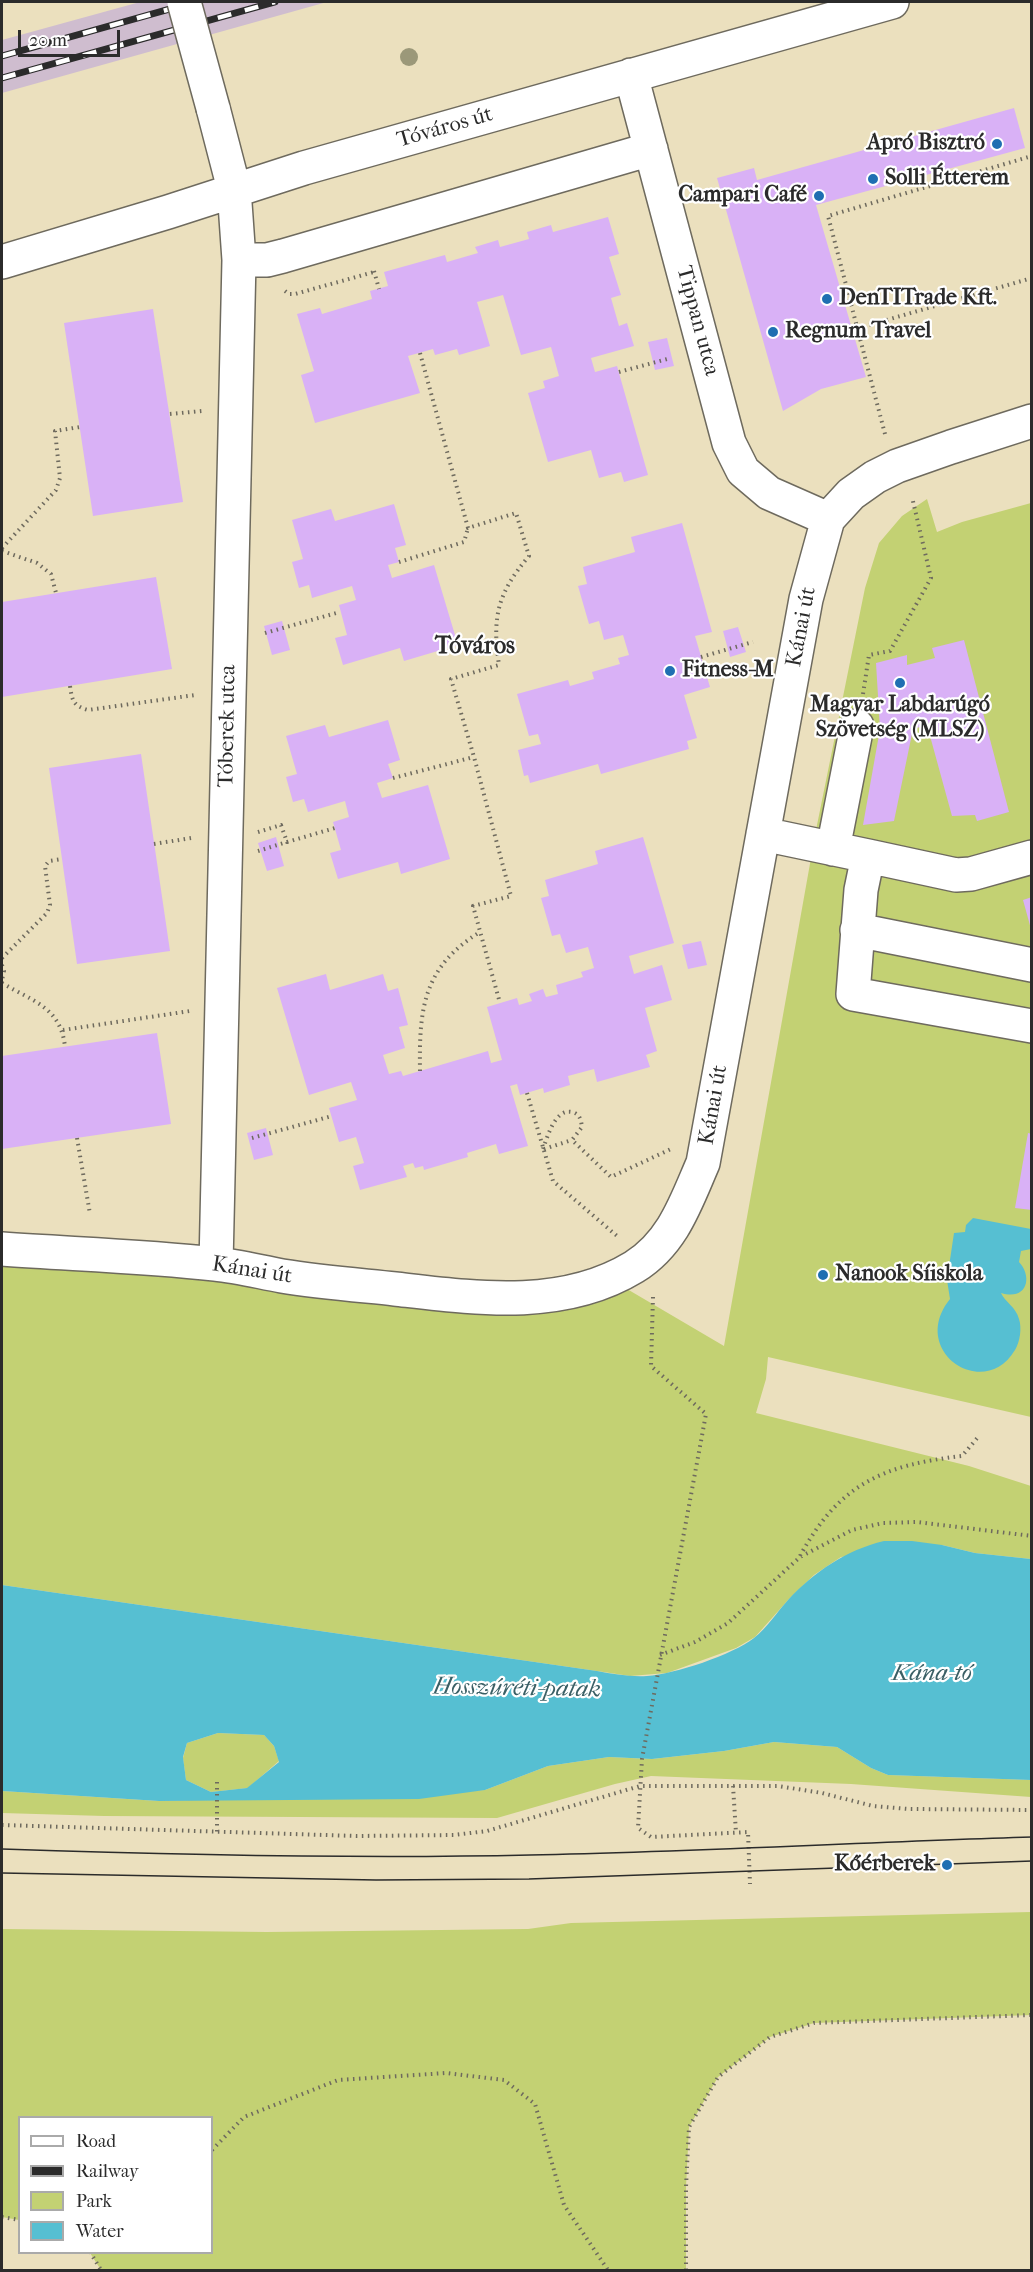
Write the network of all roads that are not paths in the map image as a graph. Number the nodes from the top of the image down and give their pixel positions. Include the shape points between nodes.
1 (184, 2) edge
2 (892, 2) edge
3 (630, 75) junction
4 (651, 149) junction
5 (234, 189) junction
6 (239, 260) junction
7 (2, 262) edge
8 (1032, 421) edge
9 (828, 519) junction
10 (857, 726) road end
11 (763, 834) junction
12 (833, 849) junction
13 (868, 856) junction
14 (1032, 857) edge
15 (857, 930) junction
16 (1032, 965) edge
17 (1032, 1026) edge
18 (2, 1248) edge
19 (216, 1264) junction

1 - 5 street, Tóberek utca, bridge
2 - 3 street, Tóváros út
3 - 4 street, Tippan utca
3 - 5 street, Tóváros út
4 - 6 street via 283,256
4 - 9 street, Tippan utca via 733,451 743,471 769,493
5 - 6 street, Tóberek utca
5 - 7 street, Tóváros út
6 - 19 street, Tóberek utca
8 - 9 street, Kánai út via 875,477 851,494
9 - 11 street, Kánai út via 806,599
10 - 12 street
11 - 12 street
11 - 19 street, Kánai út via 703,1163 678,1222 660,1247 644,1260 610,1279 528,1299 475,1298 365,1286
12 - 13 street
13 - 14 street via 956,875
13 - 15 street
15 - 16 street
15 - 17 street via 853,994
18 - 19 street, Kánai út

